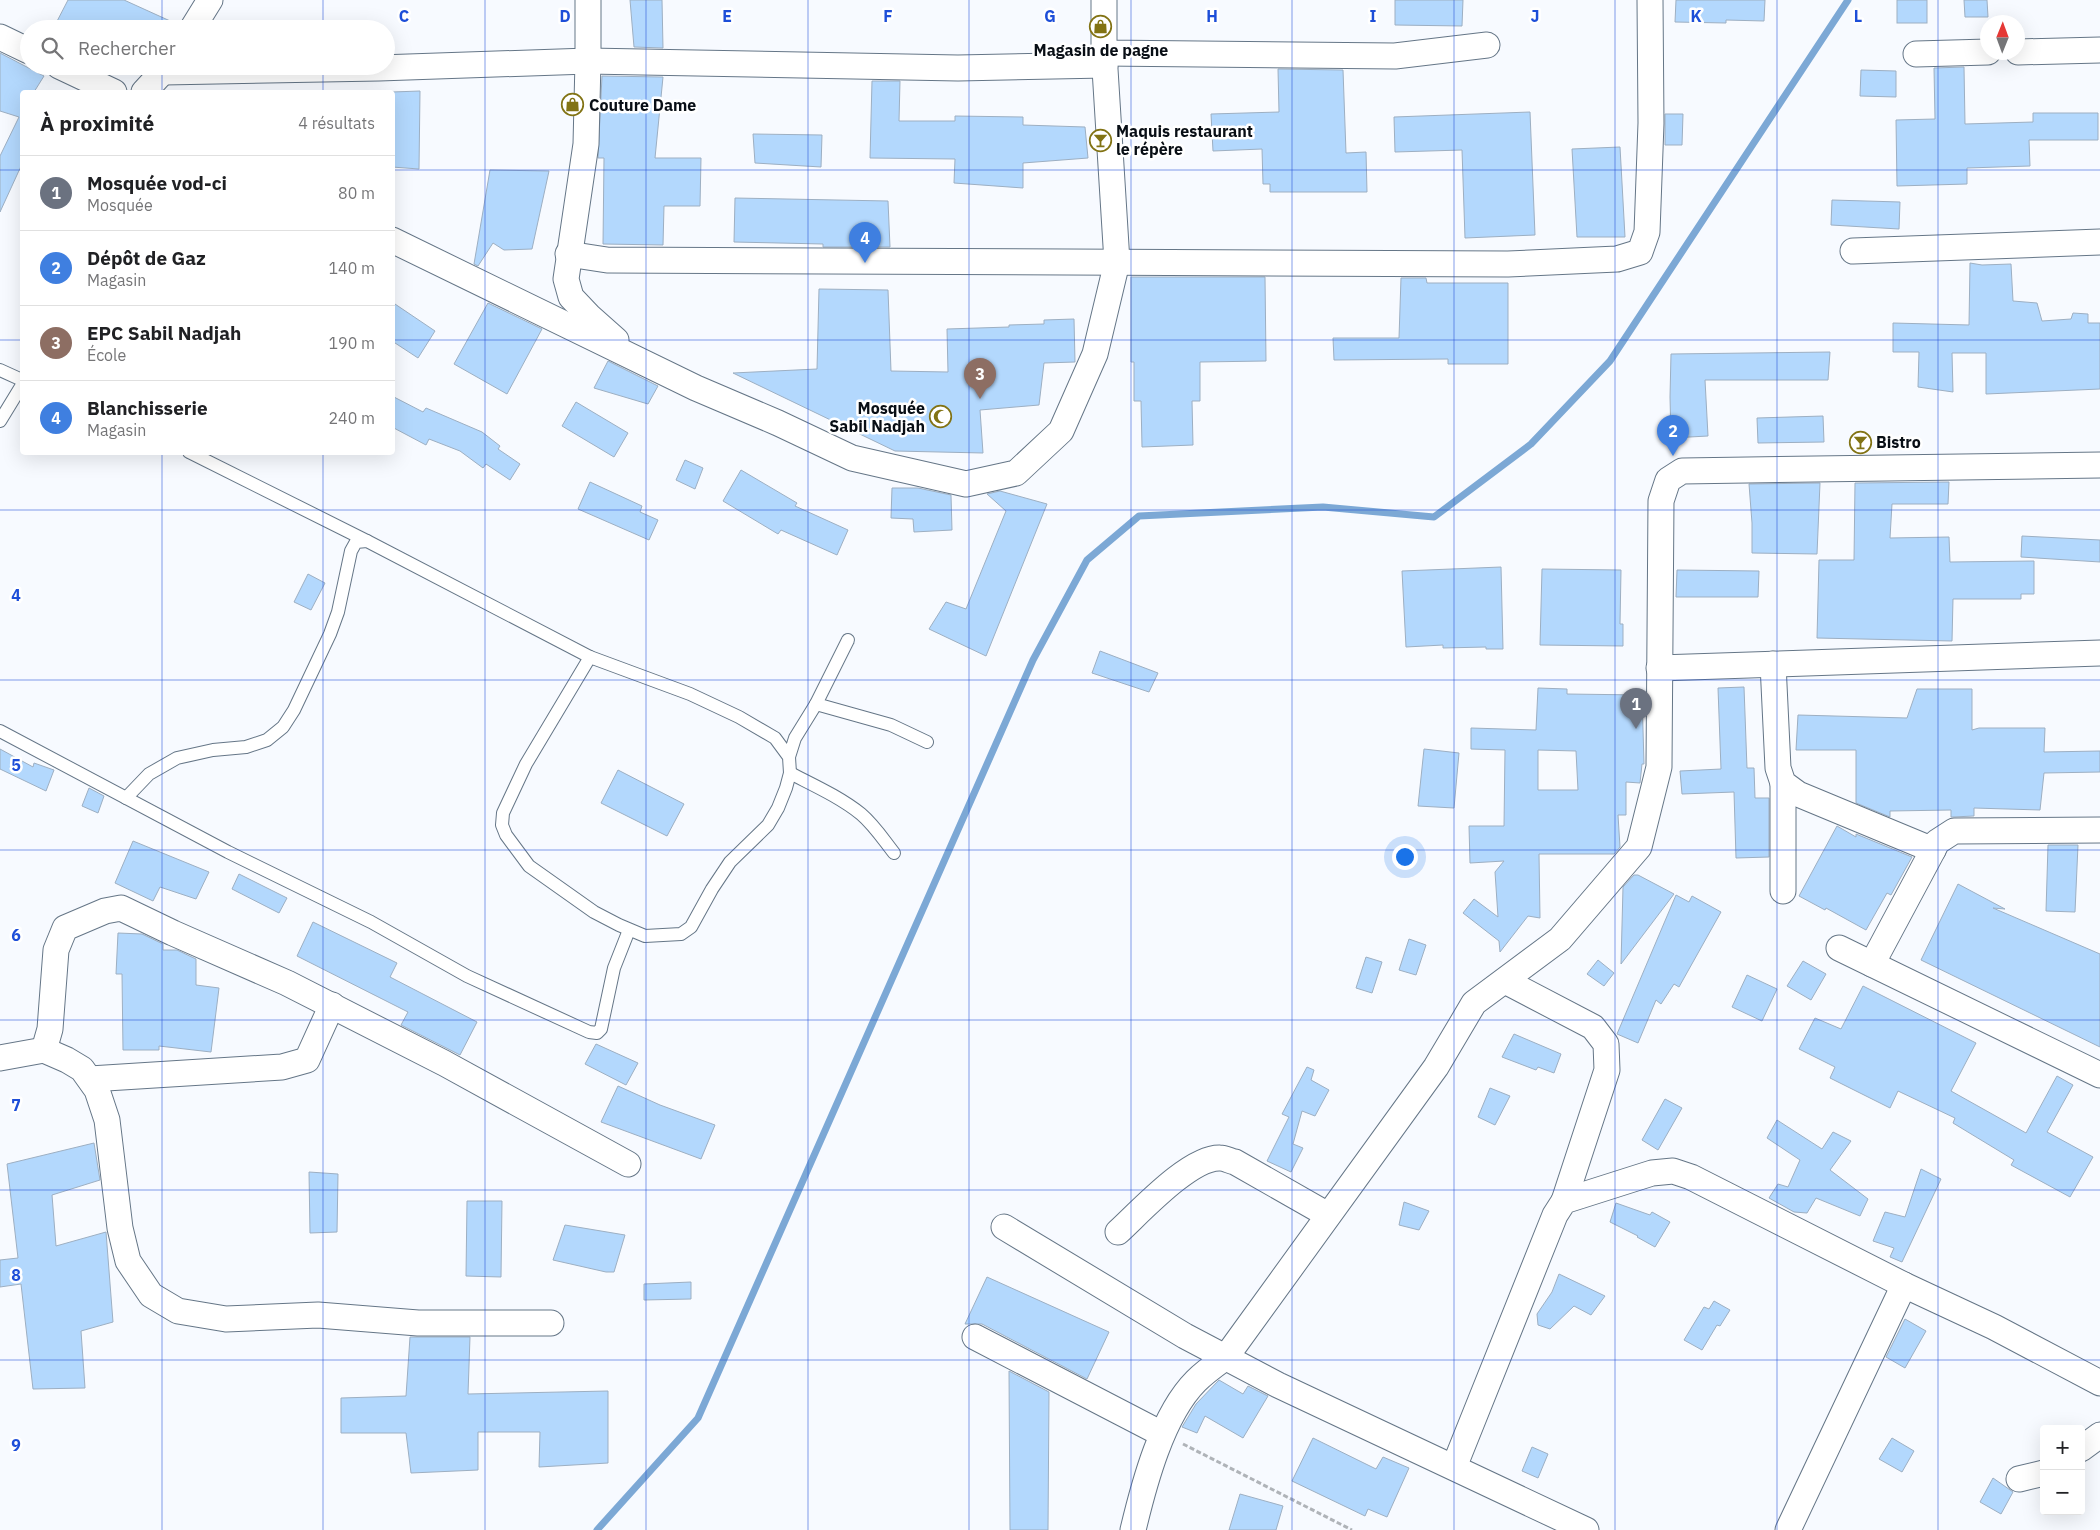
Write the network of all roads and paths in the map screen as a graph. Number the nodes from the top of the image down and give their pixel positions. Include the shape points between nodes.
1 (210, 0) edge
2 (588, 0) edge
3 (1104, 0) edge
4 (1650, 0) edge
5 (198, 20) edge
6 (0, 37) edge
7 (1488, 45) dead end
8 (20, 47) edge
9 (2100, 50) edge
10 (1980, 52) edge
11 (2025, 52) edge
12 (1916, 54) dead end
13 (1104, 59) junction
14 (588, 61) junction
15 (395, 67) edge
16 (78, 75) edge
17 (160, 75) edge
18 (110, 90) edge
19 (146, 90) edge
20 (395, 241) edge
21 (2100, 242) edge
22 (1853, 251) dead end
23 (568, 254) junction
24 (1116, 262) junction
25 (640, 361) junction
26 (0, 370) edge
27 (20, 379) edge
28 (20, 388) edge
29 (0, 421) edge
30 (195, 455) edge
31 (2100, 465) edge
32 (366, 541) junction
33 (848, 640) dead end
34 (2100, 653) edge
35 (590, 657) junction
36 (1774, 664) junction
37 (1659, 668) junction
38 (816, 704) junction
39 (0, 731) edge
40 (927, 742) dead end
41 (789, 758) junction
42 (790, 773) junction
43 (1782, 783) junction
44 (126, 798) junction
45 (2100, 830) edge
46 (1932, 850) junction
47 (894, 853) dead end
48 (1783, 891) dead end
49 (629, 930) junction
50 (1839, 948) dead end
51 (1872, 964) junction
52 (1504, 981) junction
53 (332, 1005) junction
54 (44, 1050) junction
55 (0, 1058) edge
56 (2100, 1075) edge
57 (90, 1079) junction
58 (628, 1164) dead end
59 (1564, 1201) junction
60 (1328, 1215) junction
61 (1004, 1227) dead end
62 (1118, 1232) dead end
63 (1904, 1285) junction
64 (551, 1323) dead end
65 (975, 1337) dead end
66 (1226, 1357) junction
67 (2100, 1383) edge
68 (1162, 1434) junction
69 (2100, 1435) edge
70 (2085, 1447) edge
71 (1454, 1468) junction
72 (2040, 1474) edge
73 (2019, 1479) dead end
74 (1133, 1530) edge
75 (1352, 1530) edge
76 (1586, 1530) edge
77 (1788, 1530) edge

1 - 5 street
2 - 14 street
3 - 13 street
4 - 24 street via 1651,132 1646,232 1640,252 1617,260 1508,264
6 - 8 street
7 - 13 street via 1395,56
9 - 11 street
10 - 12 street
13 - 14 street via 958,68
13 - 24 street
14 - 15 street
14 - 23 street via 586,144
16 - 18 street
17 - 19 street
20 - 25 street
21 - 22 street
23 - 24 street via 607,260
23 - 25 street via 566,279 571,297
24 - 25 street via 1095,354 1061,430 1016,473 966,484 852,458
26 - 27 lane
28 - 29 lane
30 - 32 lane
31 - 37 street via 1682,471 1668,480 1661,501
32 - 35 lane
32 - 44 lane via 356,542 351,550 330,634 283,727 267,740 246,747 178,758 149,774
33 - 38 lane
34 - 36 street
35 - 41 lane via 690,694 739,717 775,738
35 - 49 lane via 526,764 503,813 502,825 529,866 594,912
36 - 37 street
36 - 43 street via 1778,768
37 - 52 street via 1659,767 1640,847 1560,939
38 - 40 lane via 883,722
38 - 41 lane via 795,738
39 - 44 lane
41 - 42 lane
42 - 47 lane via 860,813
42 - 49 lane via 778,808 768,825 730,862 691,927 681,934 656,936 644,936
43 - 46 street via 1798,794
43 - 48 street
44 - 49 lane via 371,922 474,980 589,1032 597,1033 601,1028 614,968
45 - 46 street via 1954,831 1943,837
46 - 51 street
50 - 51 street
51 - 56 street
52 - 59 street via 1593,1027 1606,1044 1607,1070
52 - 60 street via 1474,1003 1436,1068
53 - 54 street via 259,969 121,908 114,908 65,928 56,950 50,1029
53 - 57 street via 307,1060 282,1067
53 - 58 street
54 - 55 street
54 - 57 street via 82,1069
57 - 64 street via 107,1120 120,1228 128,1261 151,1295 178,1311 226,1319 318,1314 418,1323
59 - 63 street via 1652,1173 1673,1172 1691,1177
59 - 71 street via 1555,1215
60 - 62 street via 1235,1162 1219,1158 1204,1161 1185,1171
60 - 66 street
61 - 66 street via 1185,1336
63 - 67 street via 1994,1327
63 - 77 street
65 - 68 street
66 - 68 street via 1194,1382
66 - 71 street
68 - 74 street
68 - 75 path
69 - 70 street
71 - 76 street
72 - 73 street

